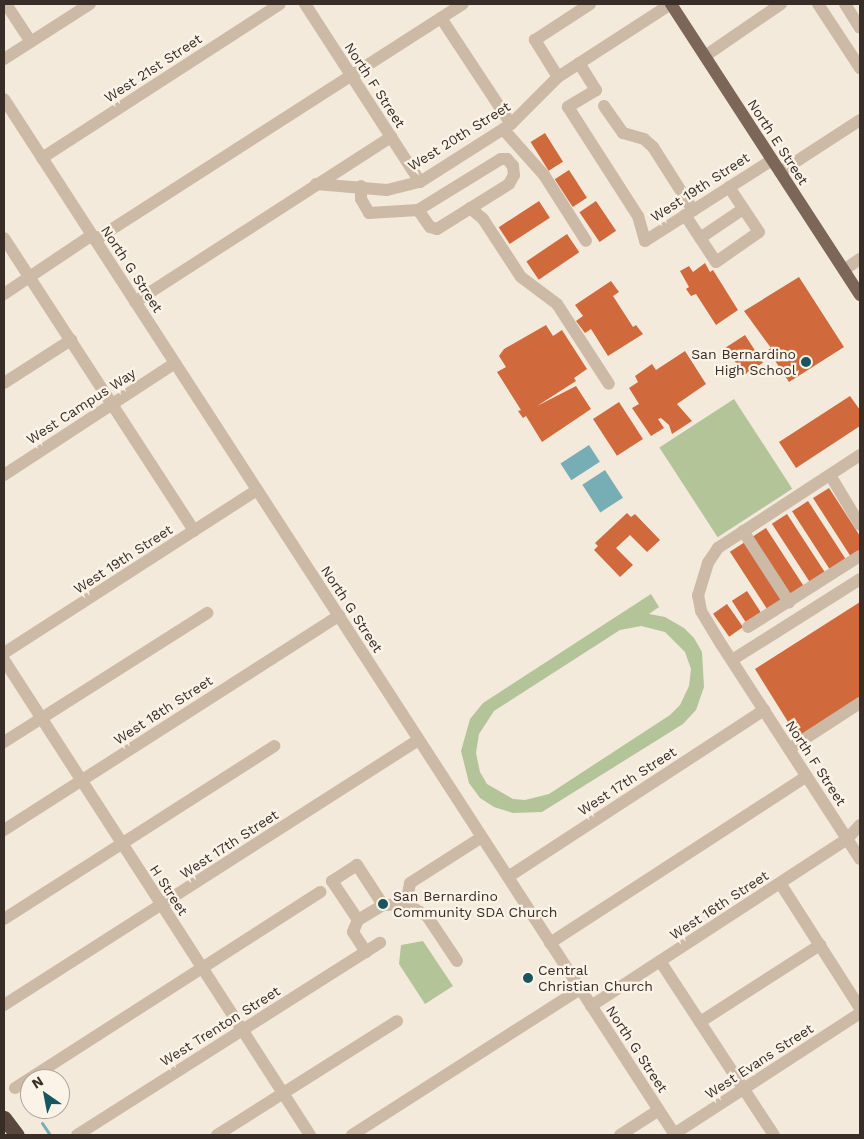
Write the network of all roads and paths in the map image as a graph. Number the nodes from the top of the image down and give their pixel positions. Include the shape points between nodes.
1 (6, 4) edge
2 (90, 4) edge
3 (280, 4) edge
4 (305, 4) edge
5 (463, 4) edge
6 (590, 4) edge
7 (671, 4) edge
8 (781, 4) edge
9 (818, 4) edge
10 (845, 4) edge
11 (441, 18) junction
12 (860, 28) edge
13 (31, 42) junction
14 (705, 56) junction
15 (4, 59) edge
16 (578, 63) junction
17 (860, 68) edge
18 (351, 75) junction
19 (558, 77) junction
20 (4, 99) edge
21 (604, 106) dead end
22 (7, 112) edge
23 (860, 120) edge
24 (507, 126) junction
25 (391, 137) junction
26 (516, 145) junction
27 (42, 158) junction
28 (507, 159) junction
29 (772, 160) junction
30 (780, 172) junction
31 (420, 182) junction
32 (316, 184) junction
33 (361, 186) junction
34 (729, 187) junction
35 (470, 208) junction
36 (744, 209) junction
37 (418, 210) junction
38 (689, 213) junction
39 (4, 238) edge
40 (94, 238) junction
41 (700, 238) junction
42 (586, 241) dead end
43 (860, 258) edge
44 (844, 270) junction
45 (30, 277) junction
46 (4, 294) edge
47 (860, 295) edge
48 (135, 302) junction
49 (71, 340) junction
50 (175, 363) junction
51 (4, 383) edge
52 (608, 384) dead end
53 (113, 404) junction
54 (860, 455) edge
55 (4, 474) edge
56 (830, 475) junction
57 (257, 490) junction
58 (860, 525) edge
59 (194, 531) junction
60 (743, 531) junction
61 (860, 556) edge
62 (860, 580) edge
63 (789, 602) junction
64 (207, 613) dead end
65 (339, 616) junction
66 (748, 626) dead end
67 (4, 654) edge
68 (4, 660) edge
69 (732, 660) junction
70 (860, 703) edge
71 (764, 710) junction
72 (41, 718) junction
73 (419, 740) junction
74 (4, 742) edge
75 (274, 746) dead end
76 (789, 749) junction
77 (807, 776) junction
78 (81, 780) junction
79 (860, 825) edge
80 (4, 830) edge
81 (482, 837) junction
82 (847, 839) junction
83 (122, 843) junction
84 (860, 859) edge
85 (508, 877) junction
86 (780, 883) junction
87 (320, 892) dead end
88 (406, 904) junction
89 (162, 905) junction
90 (383, 905) junction
91 (4, 919) edge
92 (358, 920) junction
93 (550, 942) junction
94 (380, 943) dead end
95 (820, 945) junction
96 (366, 952) junction
97 (457, 961) dead end
98 (660, 961) junction
99 (202, 968) junction
100 (580, 989) junction
101 (4, 1005) edge
102 (592, 1006) junction
103 (860, 1008) edge
104 (860, 1013) edge
105 (397, 1021) dead end
106 (700, 1022) junction
107 (242, 1029) junction
108 (15, 1088) dead end
109 (744, 1088) junction
110 (283, 1093) junction
111 (659, 1110) junction
112 (4, 1118) edge
113 (4, 1132) edge
114 (674, 1134) edge
115 (6, 1135) edge
116 (17, 1135) edge
117 (77, 1135) edge
118 (216, 1135) edge
119 (310, 1135) edge
120 (352, 1135) edge
121 (620, 1135) edge
122 (774, 1135) edge

1 - 13 street
2 - 13 street
3 - 27 street, West 21st Street
4 - 18 street, North F Street
5 - 11 street
6 - 19 street via 534,40
7 - 14 main road, North E Street
7 - 16 street, West 20th Street
8 - 14 street
9 - 17 street
10 - 12 street
11 - 18 street
11 - 24 street
13 - 15 street
14 - 29 main road, North E Street
16 - 19 street, West 20th Street
16 - 38 street, West 19th Street via 596,90 568,108 638,216 646,241
18 - 25 street, North F Street
18 - 40 street
19 - 24 street, West 20th Street
20 - 22 street, North G Street
21 - 38 street via 623,133 644,139 653,147
22 - 27 street, North G Street
23 - 30 street
24 - 26 street
24 - 31 street, West 20th Street
25 - 31 street, North F Street
25 - 32 street
26 - 28 street
26 - 42 street via 544,175
27 - 40 street, North G Street
28 - 35 street via 514,175 509,184
28 - 37 street via 501,159
29 - 30 main road, North E Street
29 - 34 street, West 19th Street
30 - 44 main road, North E Street
31 - 33 street, West 20th Street via 387,190
32 - 33 street, West 20th Street
32 - 48 street
33 - 37 street via 361,199 369,213
34 - 36 street
34 - 38 street, West 19th Street
35 - 37 street via 436,229 430,227
35 - 52 street via 483,219 521,277 556,304
36 - 41 street
36 - 41 street via 759,232 716,262
38 - 41 street
39 - 45 street
40 - 45 street
40 - 48 street, North G Street
43 - 44 street
44 - 47 main road, North E Street
45 - 46 street
45 - 49 street
48 - 50 street, North G Street
49 - 51 street
49 - 53 street
50 - 53 street, West Campus Way
50 - 57 street, North G Street
53 - 55 street, West Campus Way
53 - 59 street
54 - 56 street, North F Street
56 - 58 street
56 - 60 street, North F Street
57 - 59 street, West 19th Street
57 - 65 street, North G Street
59 - 67 street, West 19th Street
60 - 63 street
60 - 69 street, North F Street via 713,556 698,595 701,611
61 - 63 street
62 - 69 street
63 - 66 street
64 - 72 street
65 - 73 street, North G Street
65 - 78 street, West 18th Street
68 - 72 street, H Street
69 - 71 street, North F Street
70 - 76 street
71 - 76 street, North F Street
71 - 85 street, West 17th Street
72 - 74 street
72 - 78 street, H Street
73 - 81 street, North G Street
73 - 89 street, West 17th Street
75 - 83 street
76 - 77 street, North F Street
77 - 82 street, North F Street
77 - 93 street
78 - 80 street, West 18th Street
78 - 83 street, H Street
79 - 82 street, West 16th Street
81 - 85 street, North G Street
81 - 88 street via 410,883
82 - 84 street, North F Street
82 - 86 street, West 16th Street
83 - 89 street, H Street
83 - 91 street
85 - 93 street, North G Street
86 - 95 street
86 - 98 street, West 16th Street
87 - 99 street
88 - 90 street
88 - 97 street via 427,916
89 - 99 street, H Street
89 - 101 street, West 17th Street
90 - 92 street
90 - 92 street via 357,865 332,881
92 - 96 street via 354,932
93 - 100 street, North G Street
94 - 96 street, West Trenton Street
95 - 103 street
95 - 106 street
96 - 107 street, West Trenton Street
98 - 102 street, West 16th Street
98 - 106 street
99 - 107 street, H Street
99 - 108 street
100 - 102 street, North G Street
100 - 120 street
102 - 111 street, North G Street
104 - 109 street, West Evans Street
105 - 110 street
106 - 109 street
107 - 110 street, H Street
107 - 117 street, West Trenton Street
109 - 114 street, West Evans Street
109 - 122 street
110 - 118 street
110 - 119 street, H Street
111 - 114 street, North G Street
111 - 121 street
112 - 116 highway
113 - 115 highway

